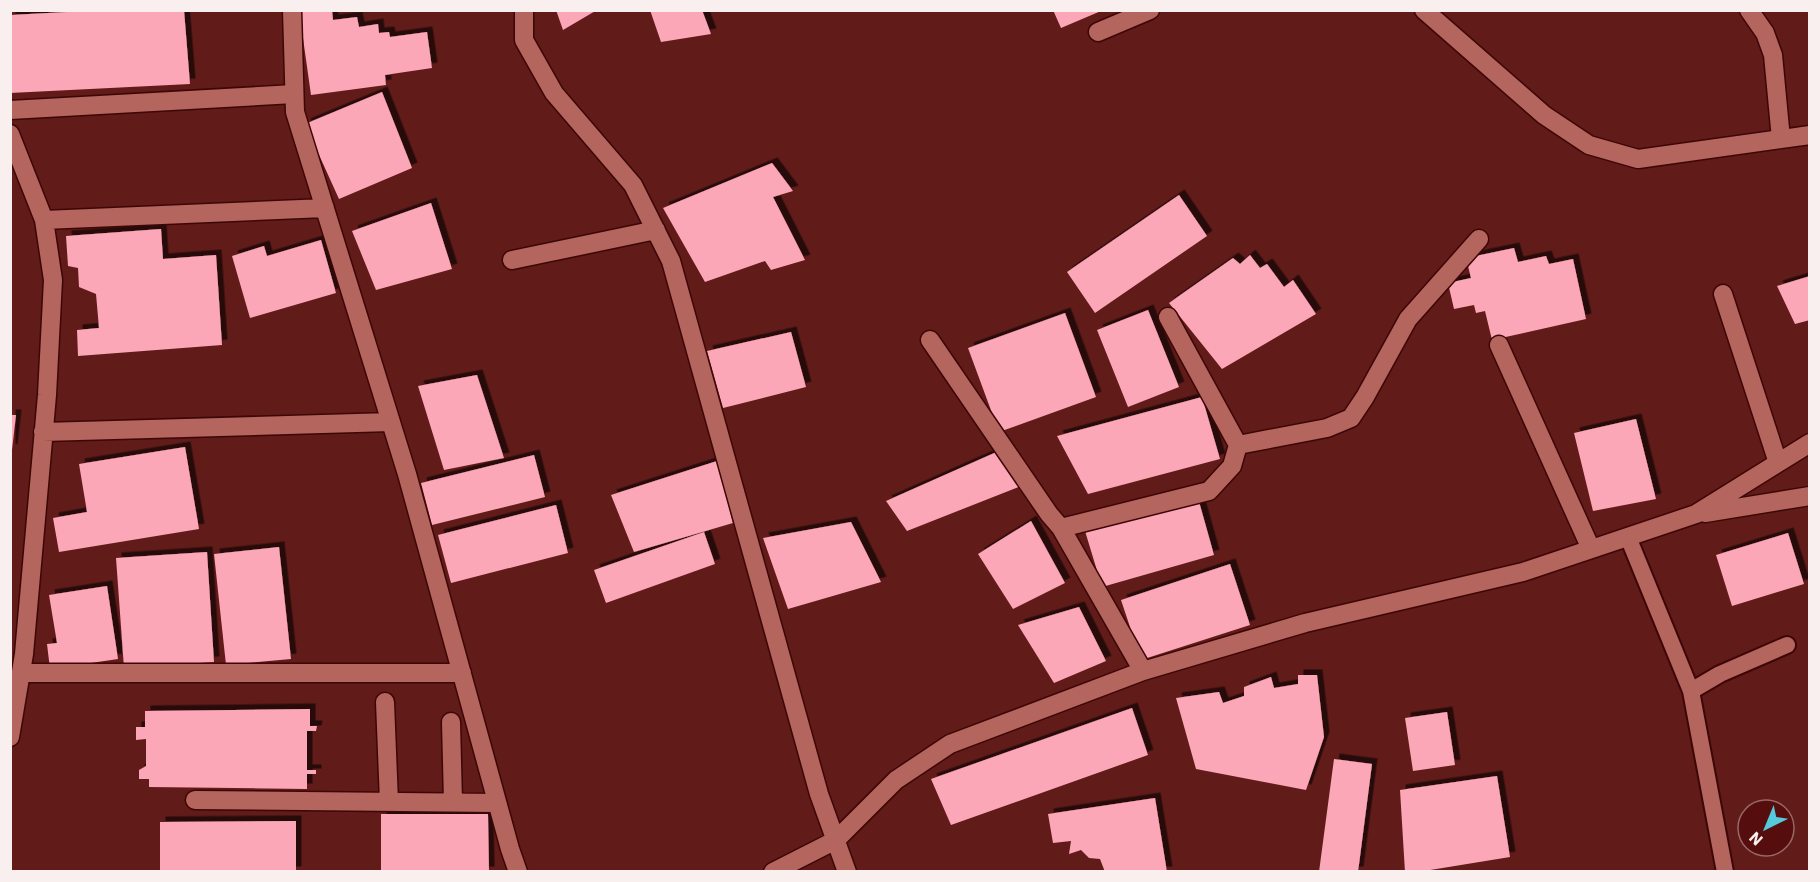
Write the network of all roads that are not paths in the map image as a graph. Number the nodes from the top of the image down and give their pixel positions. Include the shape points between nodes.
1 (292, 10) edge
2 (524, 10) edge
3 (1150, 10) edge
4 (1425, 10) edge
5 (1749, 10) edge
6 (1098, 32) dead end
7 (294, 94) junction
8 (10, 110) edge
9 (10, 134) edge
10 (1809, 135) edge
11 (1781, 139) junction
12 (325, 208) junction
13 (44, 220) junction
14 (656, 230) junction
15 (1479, 239) dead end
16 (512, 260) dead end
17 (1723, 294) dead end
18 (1168, 317) dead end
19 (930, 340) dead end
20 (1499, 345) dead end
21 (391, 422) junction
22 (43, 432) junction
23 (1809, 443) edge
24 (1238, 445) junction
25 (1778, 463) junction
26 (1809, 496) edge
27 (1696, 514) junction
28 (1061, 528) junction
29 (1628, 537) junction
30 (1591, 549) junction
31 (1787, 645) dead end
32 (17, 655) edge
33 (1143, 671) junction
34 (22, 673) junction
35 (462, 673) junction
36 (1691, 691) junction
37 (385, 702) dead end
38 (451, 722) dead end
39 (10, 737) edge
40 (195, 800) dead end
41 (389, 802) junction
42 (453, 802) junction
43 (497, 803) junction
44 (836, 840) junction
45 (518, 872) edge
46 (773, 872) edge
47 (847, 872) edge
48 (1725, 872) edge

1 - 7 street
2 - 14 street via 524,40 554,93 633,185
3 - 6 street
4 - 11 street via 1544,115 1589,145 1638,159
5 - 11 street via 1765,33 1773,55
7 - 8 street
7 - 12 street via 295,112
9 - 13 street
10 - 11 street
12 - 13 street
12 - 21 street
13 - 22 street via 53,280
14 - 16 street
14 - 44 street via 671,261 819,794
15 - 24 street via 1408,320 1351,418 1327,428
17 - 25 street
18 - 24 street
19 - 28 street
20 - 30 street
21 - 22 street
21 - 35 street
22 - 32 street
23 - 25 street
24 - 28 street via 1232,466 1209,491
25 - 27 street
26 - 27 street
27 - 29 street
28 - 33 street
29 - 30 street
29 - 36 lane
30 - 33 street via 1523,572 1305,623
31 - 36 lane
32 - 34 street
33 - 44 street via 950,744 896,780
34 - 35 street
34 - 39 street
35 - 43 street
36 - 48 lane
37 - 41 street
38 - 42 street
40 - 41 street
41 - 42 street
42 - 43 street
43 - 45 street
44 - 46 street
44 - 47 street

